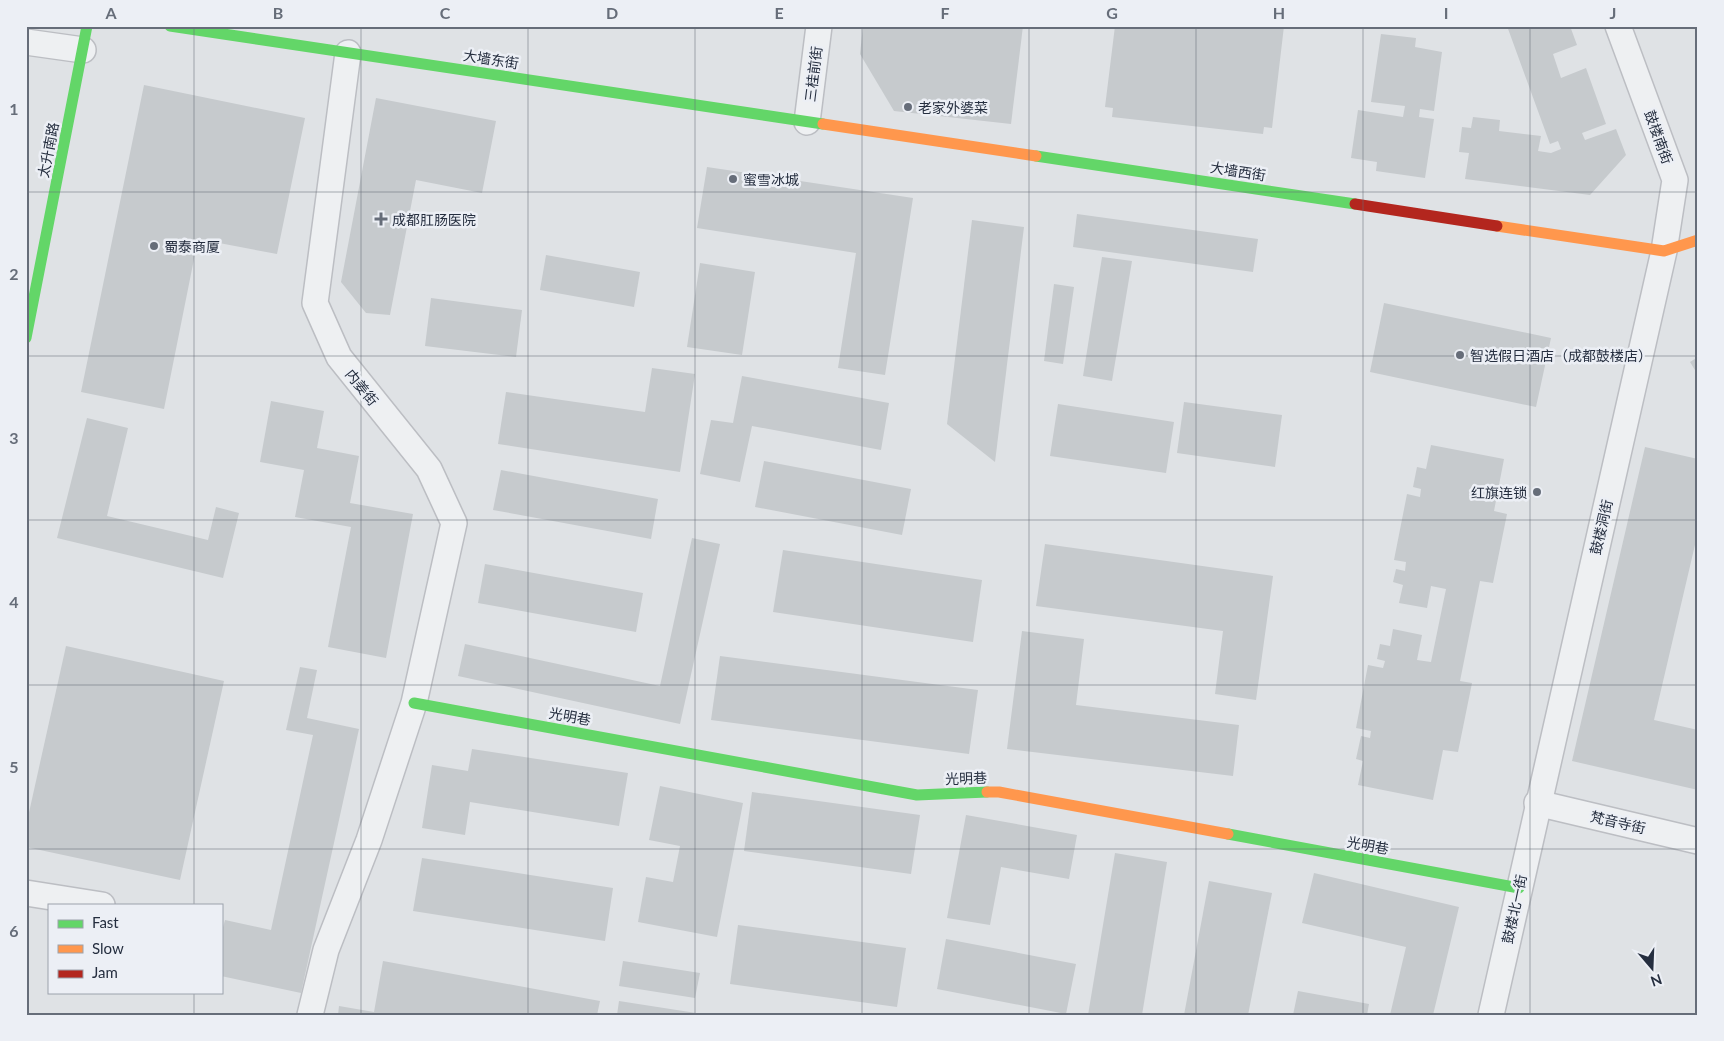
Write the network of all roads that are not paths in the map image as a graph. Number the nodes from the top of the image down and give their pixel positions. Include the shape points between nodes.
1 (170, 26) edge
2 (819, 26) edge
3 (1618, 26) edge
4 (85, 38) edge
5 (26, 42) edge
6 (348, 53) junction
7 (807, 122) junction
8 (1698, 240) edge
9 (1664, 251) junction
10 (26, 338) edge
11 (414, 703) junction
12 (1537, 802) junction
13 (1698, 841) edge
14 (1519, 888) junction
15 (26, 893) edge
16 (96, 904) edge
17 (310, 1015) edge
18 (1491, 1015) edge

1 - 6 street, 大墙东街
2 - 7 street, 三桂前街
3 - 9 street, 鼓楼南街 via 1675,180
4 - 5 street
4 - 10 street, 太升南路
6 - 7 street, 大墙东街
6 - 11 street, 内姜街 via 314,303 339,357 429,469 454,523
7 - 9 street, 大墙西街
8 - 9 street
9 - 12 street, 鼓楼洞街
11 - 14 street, 光明巷 via 917,795 999,792
11 - 17 street, 内姜街 via 369,840 326,950
12 - 13 street, 梵音寺街
12 - 14 street, 鼓楼北一街
14 - 18 street, 鼓楼北一街
15 - 16 street

